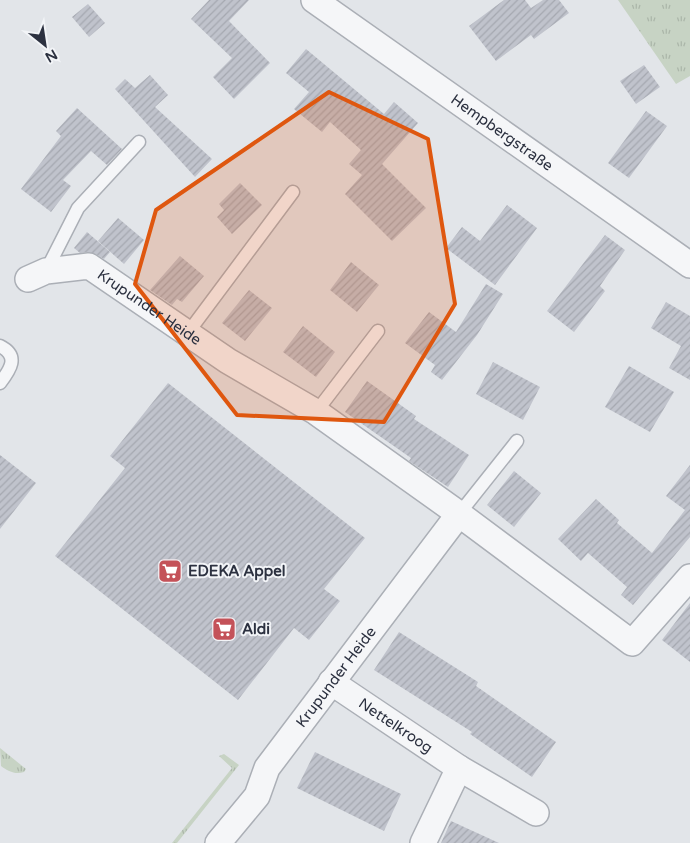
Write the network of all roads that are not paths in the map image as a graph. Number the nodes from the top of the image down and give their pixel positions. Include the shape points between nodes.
1 (314, 0) edge
2 (138, 142) dead end
3 (293, 192) dead end
4 (690, 265) edge
5 (37, 275) joint
6 (378, 331) dead end
7 (187, 334) junction
8 (0, 346) edge
9 (0, 383) edge
10 (316, 412) junction
11 (518, 440) dead end
12 (459, 514) junction
13 (690, 577) edge
14 (331, 682) junction
15 (459, 768) junction
16 (536, 813) dead end
17 (218, 843) edge
18 (423, 843) edge

1 - 4 street, Hempbergstraße
2 - 5 lane via 78,208
3 - 7 lane
5 - 7 street, Krupunder Heide via 89,266
6 - 10 lane
7 - 10 street, Krupunder Heide via 228,362
8 - 9 lane via 6,349 12,360 11,368
10 - 12 street, Krupunder Heide
11 - 12 lane, Krupunder Heide
12 - 13 street, Krupunder Heide via 632,643
12 - 14 street, Krupunder Heide
14 - 15 street, Nettelkroog
14 - 17 street, Krupunder Heide via 267,768 257,796
15 - 16 street, Nettelkroog
15 - 18 street

